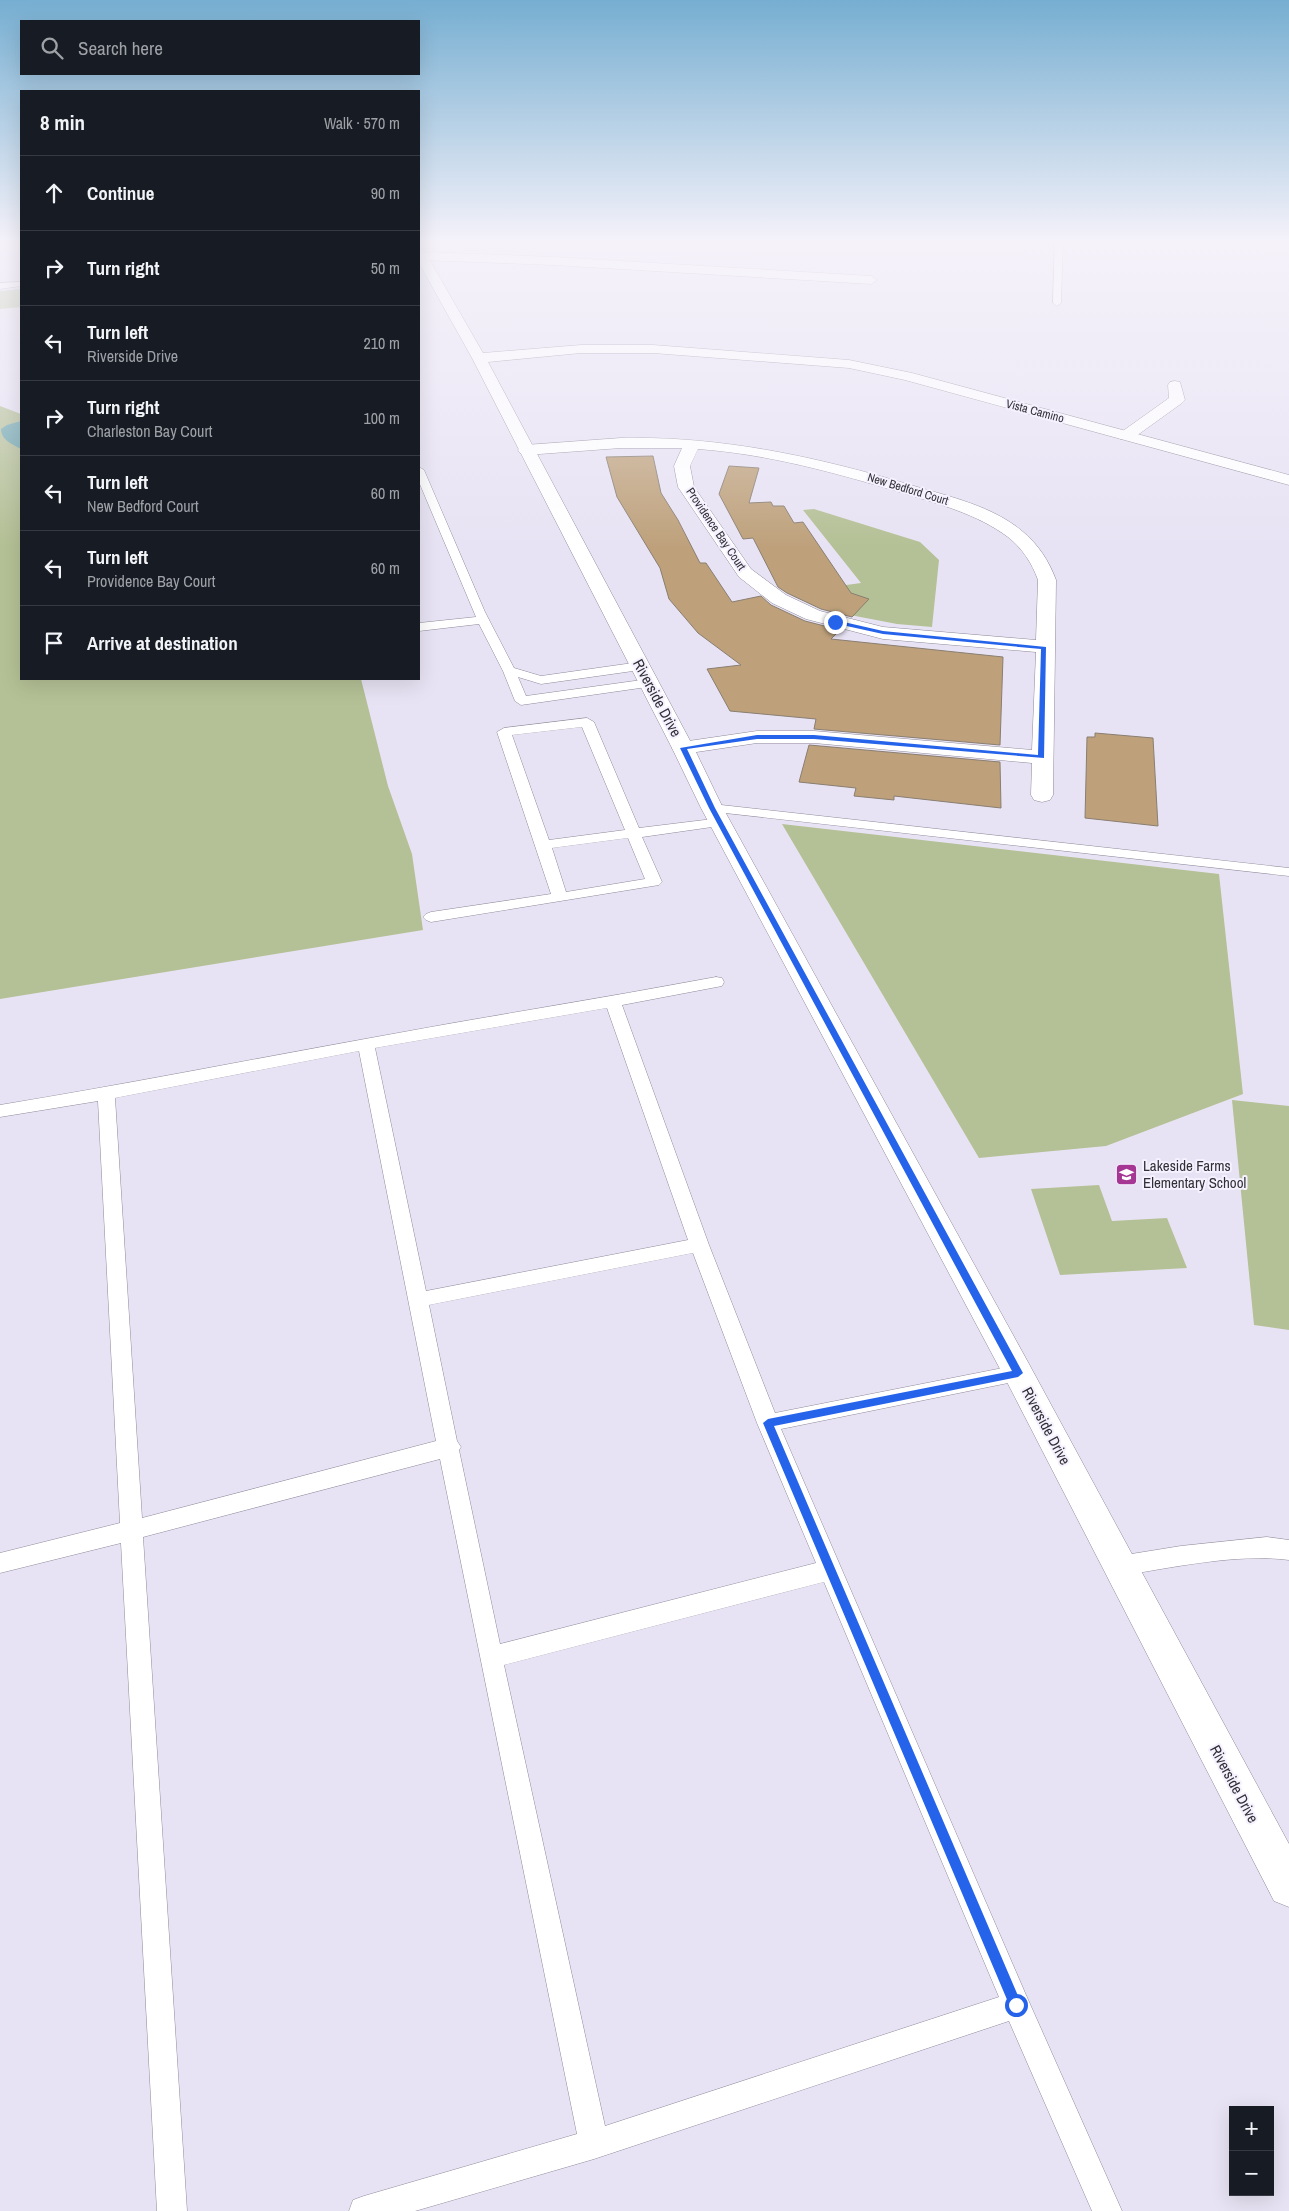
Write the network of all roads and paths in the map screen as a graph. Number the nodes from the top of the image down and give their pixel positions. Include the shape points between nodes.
1 (470, 342) edge
2 (479, 358) junction
3 (1175, 385) dead end
4 (1126, 436) junction
5 (692, 444) junction
6 (526, 450) junction
7 (420, 472) edge
8 (1289, 480) edge
9 (484, 620) junction
10 (420, 626) edge
11 (1044, 647) junction
12 (509, 671) junction
13 (645, 674) junction
14 (574, 675) junction
15 (583, 693) junction
16 (683, 748) junction
17 (1042, 757) junction
18 (1042, 794) dead end
19 (716, 815) junction
20 (633, 834) junction
21 (544, 845) junction
22 (1289, 872) edge
23 (560, 897) junction
24 (431, 917) dead end
25 (716, 982) dead end
26 (613, 1002) junction
27 (366, 1044) junction
28 (106, 1094) junction
29 (0, 1111) edge
30 (698, 1245) junction
31 (418, 1300) junction
32 (1018, 1373) junction
33 (768, 1423) junction
34 (450, 1447) junction
35 (133, 1530) junction
36 (1289, 1550) edge
37 (0, 1563) edge
38 (1120, 1566) junction
39 (830, 1570) junction
40 (491, 1657) junction
41 (1289, 1886) edge
42 (1016, 2005) junction
43 (594, 2144) junction
44 (172, 2211) edge
45 (364, 2211) edge
46 (1107, 2211) edge

1 - 2 street, Riverside Drive
2 - 4 street, Vista Camino via 627,348 801,358 907,376
2 - 6 street, Riverside Drive
3 - 4 street via 1177,400
4 - 8 street, Vista Camino
5 - 6 street, New Bedford Court via 614,442
5 - 11 street, New Bedford Court via 761,452 834,467 962,506 1001,525 1026,545 1043,568 1047,580
5 - 11 street, Providence Bay Court via 682,466 686,487 746,573 779,599 813,615 883,633
6 - 13 street, Riverside Drive
7 - 9 lane
9 - 10 lane
9 - 12 lane
11 - 17 street, New Bedford Court
12 - 14 lane via 541,680
12 - 15 lane via 521,701
13 - 14 lane
13 - 15 lane
13 - 16 street, Riverside Drive
14 - 15 lane
16 - 17 street via 757,737 814,737
16 - 19 street, Riverside Drive
17 - 18 street, New Bedford Court
19 - 20 lane
19 - 22 lane
19 - 32 street, Riverside Drive
20 - 21 lane
20 - 21 lane via 587,722 504,732
20 - 23 lane via 654,882
21 - 23 lane
23 - 24 lane
25 - 26 lane
26 - 27 lane
26 - 30 lane
27 - 28 lane
27 - 31 lane
28 - 29 lane
28 - 35 lane
30 - 31 lane
30 - 33 lane
31 - 34 lane
32 - 33 lane
32 - 38 street, Riverside Drive
33 - 39 lane
34 - 35 lane
34 - 40 lane
35 - 37 lane
35 - 44 lane
36 - 38 lane via 1267,1547
38 - 41 street, Riverside Drive
39 - 40 lane
39 - 42 lane
40 - 43 lane
42 - 43 lane
42 - 46 lane
43 - 45 lane

